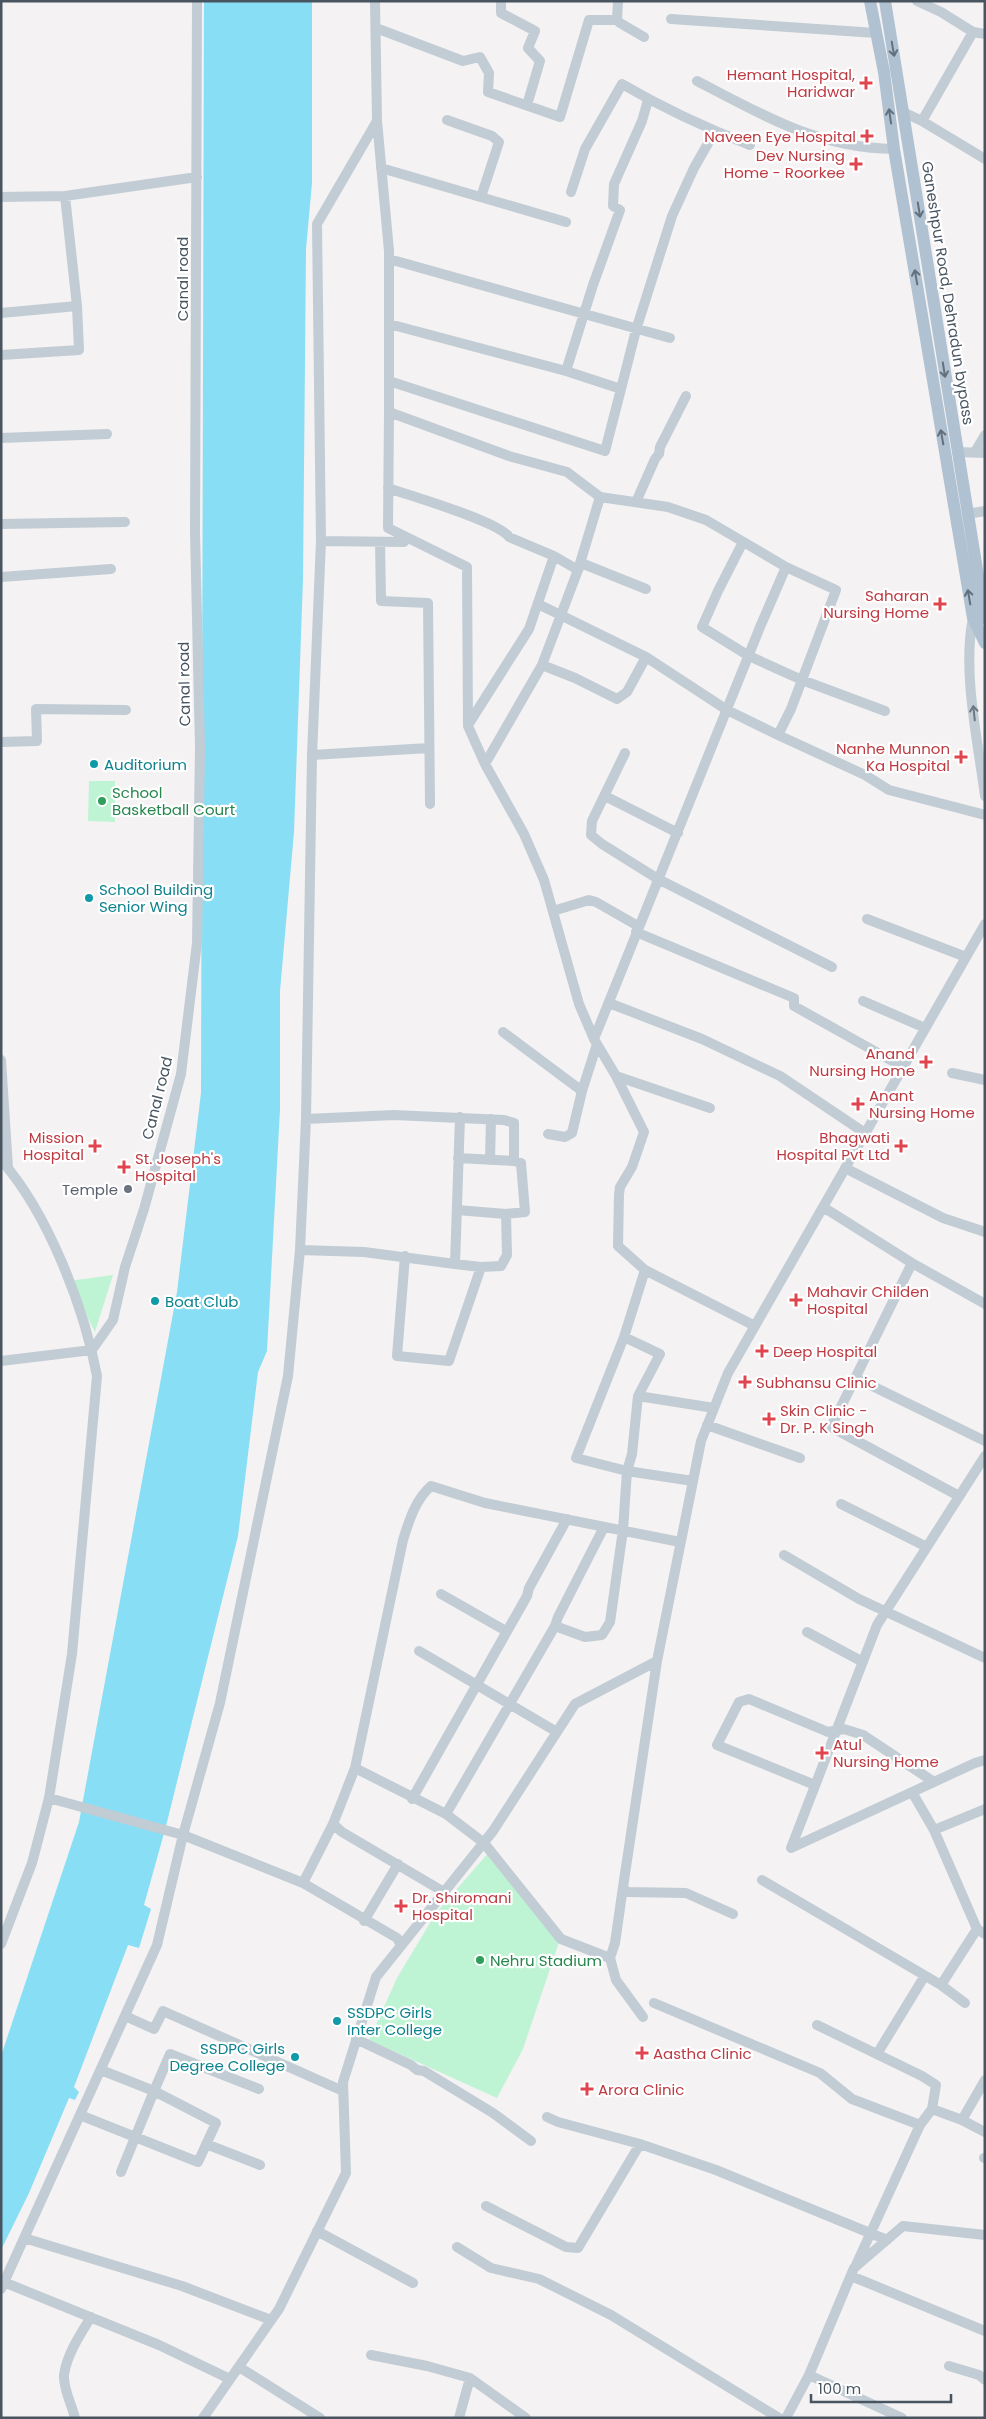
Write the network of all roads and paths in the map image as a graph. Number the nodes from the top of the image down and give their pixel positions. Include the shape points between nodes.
1 (197, 1) edge
2 (375, 1) edge
3 (501, 1) edge
4 (618, 1) edge
5 (870, 1) edge
6 (885, 1) edge
7 (917, 1) edge
8 (671, 19) dead end
9 (617, 20) junction
10 (376, 28) junction
11 (973, 32) junction
12 (876, 33) junction
13 (985, 34) edge
14 (644, 37) dead end
15 (697, 80) dead end
16 (648, 100) junction
17 (527, 106) junction
18 (903, 112) junction
19 (446, 120) dead end
20 (377, 121) junction
21 (922, 121) junction
22 (715, 131) junction
23 (750, 145) dead end
24 (894, 148) junction
25 (985, 159) edge
26 (382, 168) junction
27 (197, 177) junction
28 (571, 192) dead end
29 (65, 196) junction
30 (1, 197) edge
31 (481, 197) junction
32 (566, 222) dead end
33 (389, 259) junction
34 (76, 306) junction
35 (1, 313) edge
36 (584, 314) junction
37 (389, 324) junction
38 (636, 330) junction
39 (670, 338) dead end
40 (1, 355) edge
41 (566, 371) junction
42 (390, 381) junction
43 (621, 389) junction
44 (686, 396) dead end
45 (390, 412) junction
46 (107, 434) dead end
47 (985, 435) edge
48 (1, 438) edge
49 (957, 452) junction
50 (980, 452) edge
51 (388, 488) junction
52 (600, 497) junction
53 (636, 502) junction
54 (985, 512) edge
55 (967, 514) junction
56 (125, 522) dead end
57 (1, 524) edge
58 (321, 541) junction
59 (380, 542) junction
60 (404, 542) dead end
61 (743, 542) junction
62 (554, 556) junction
63 (786, 567) junction
64 (111, 569) dead end
65 (578, 570) junction
66 (981, 571) edge
67 (1, 577) edge
68 (646, 589) dead end
69 (538, 604) junction
70 (561, 615) junction
71 (979, 618) edge
72 (985, 643) edge
73 (646, 656) junction
74 (749, 656) junction
75 (542, 665) junction
76 (802, 680) junction
77 (126, 710) dead end
78 (727, 710) junction
79 (885, 711) dead end
80 (468, 726) junction
81 (778, 735) junction
82 (1, 742) edge
83 (430, 748) junction
84 (625, 753) dead end
85 (312, 755) junction
86 (485, 764) junction
87 (605, 796) junction
88 (985, 796) edge
89 (430, 804) dead end
90 (985, 815) edge
91 (678, 833) junction
92 (658, 879) junction
93 (553, 911) junction
94 (868, 919) dead end
95 (985, 924) edge
96 (637, 929) junction
97 (966, 957) junction
98 (832, 967) dead end
99 (862, 1001) dead end
100 (609, 1003) junction
101 (926, 1028) junction
102 (502, 1032) dead end
103 (596, 1042) junction
104 (1, 1060) edge
105 (903, 1067) junction
106 (952, 1073) dead end
107 (616, 1076) junction
108 (985, 1080) edge
109 (582, 1091) junction
110 (710, 1108) dead end
111 (460, 1117) junction
112 (306, 1119) junction
113 (491, 1119) junction
114 (865, 1133) junction
115 (548, 1134) dead end
116 (458, 1158) junction
117 (490, 1160) junction
118 (514, 1161) junction
119 (5, 1164) edge
120 (845, 1168) junction
121 (823, 1207) junction
122 (457, 1210) junction
123 (506, 1214) junction
124 (985, 1232) edge
125 (300, 1250) junction
126 (405, 1256) junction
127 (912, 1263) junction
128 (455, 1264) junction
129 (481, 1267) junction
130 (645, 1270) junction
131 (985, 1304) edge
132 (755, 1326) junction
133 (624, 1337) junction
134 (92, 1350) junction
135 (1, 1361) edge
136 (856, 1378) junction
137 (638, 1396) junction
138 (714, 1408) junction
139 (707, 1424) junction
140 (985, 1441) edge
141 (985, 1456) edge
142 (800, 1458) dead end
143 (627, 1471) junction
144 (693, 1481) junction
145 (959, 1496) junction
146 (841, 1504) dead end
147 (567, 1519) junction
148 (604, 1527) junction
149 (624, 1530) junction
150 (680, 1542) junction
151 (927, 1547) junction
152 (784, 1555) dead end
153 (441, 1594) dead end
154 (886, 1612) junction
155 (555, 1626) junction
156 (506, 1631) junction
157 (807, 1632) dead end
158 (419, 1651) dead end
159 (985, 1658) edge
160 (657, 1661) junction
161 (863, 1662) junction
162 (476, 1684) junction
163 (508, 1704) junction
164 (837, 1731) junction
165 (557, 1732) junction
166 (985, 1760) edge
167 (355, 1768) junction
168 (934, 1782) junction
169 (815, 1785) junction
170 (912, 1792) junction
171 (49, 1798) junction
172 (412, 1799) junction
173 (985, 1809) edge
174 (446, 1814) junction
175 (333, 1824) junction
176 (934, 1830) junction
177 (184, 1835) junction
178 (484, 1842) junction
179 (398, 1864) junction
180 (762, 1880) dead end
181 (303, 1883) junction
182 (624, 1887) junction
183 (444, 1892) junction
184 (733, 1914) dead end
185 (364, 1921) junction
186 (981, 1932) edge
187 (1, 1944) edge
188 (401, 1945) junction
189 (610, 1958) junction
190 (924, 1977) junction
191 (940, 1986) junction
192 (654, 2003) dead end
193 (965, 2003) dead end
194 (125, 2016) junction
195 (643, 2016) dead end
196 (817, 2025) dead end
197 (356, 2039) junction
198 (877, 2054) junction
199 (101, 2070) junction
200 (985, 2080) edge
201 (259, 2089) dead end
202 (154, 2091) junction
203 (343, 2091) junction
204 (932, 2109) junction
205 (85, 2117) dead end
206 (547, 2117) dead end
207 (962, 2120) junction
208 (920, 2125) junction
209 (985, 2132) edge
210 (136, 2135) junction
211 (531, 2141) dead end
212 (206, 2144) junction
213 (640, 2144) junction
214 (260, 2165) dead end
215 (121, 2172) dead end
216 (486, 2206) dead end
217 (318, 2231) junction
218 (870, 2233) junction
219 (985, 2234) edge
220 (24, 2238) junction
221 (887, 2240) junction
222 (457, 2246) dead end
223 (853, 2272) junction
224 (413, 2283) dead end
225 (2, 2284) edge
226 (91, 2317) junction
227 (272, 2320) junction
228 (985, 2332) edge
229 (371, 2355) dead end
230 (949, 2366) dead end
231 (239, 2367) junction
232 (809, 2375) junction
233 (470, 2378) junction
234 (230, 2379) junction
235 (985, 2380) edge
236 (75, 2418) edge
237 (203, 2418) edge
238 (320, 2418) edge
239 (459, 2418) edge
240 (526, 2418) edge
241 (779, 2418) edge
242 (786, 2418) edge
243 (902, 2418) edge

1 - 27 street, Canal road
2 - 10 street
3 - 17 street via 501,14 535,31 528,48 540,61
4 - 9 street
5 - 12 main road
6 -> 18 main road, Ganeshpur Road, Dehradun bypass
7 - 11 street
8 - 12 street
9 - 14 street
9 - 17 street via 588,20 560,117
10 - 17 street via 463,61 480,57 489,73 488,92
10 - 20 street
11 - 13 street
11 - 21 street
24 -> 12 main road
15 - 24 street via 783,126 847,145
16 - 22 street
16 - 28 street via 622,84 585,149
16 - 36 street via 614,184 613,206 620,210
18 - 21 street
18 -> 49 main road, Ganeshpur Road, Dehradun bypass
19 - 31 street via 492,136 498,142
20 - 26 street
20 - 58 street via 317,224
21 - 25 street
22 - 23 street
22 - 38 street via 672,216
71 -> 24 main road
26 - 31 street
26 - 33 street
27 - 29 street
27 - 134 street, Canal road via 195,532 200,748 195,969 181,1074 125,1267 113,1320
29 - 30 street
29 - 34 street
31 - 32 street
33 - 36 street
33 - 37 street
34 - 35 street
34 - 40 street via 78,350
36 - 38 street
36 - 41 street
37 - 41 street
37 - 42 street
38 - 39 street
38 - 43 street
41 - 43 street
42 - 43 street via 605,451
42 - 45 street
44 - 53 street
45 - 51 street
45 - 52 street via 509,456 566,472
46 - 48 street
47 - 50 street
49 - 50 street
49 - 55 main road, Ganeshpur Road, Dehradun bypass
51 - 62 street via 505,531 509,537
51 - 80 street via 388,528 467,567
52 - 53 street
52 - 65 street
53 - 61 street via 668,507 706,520
54 - 55 street
55 - 66 main road, Ganeshpur Road, Dehradun bypass
56 - 57 street
58 - 59 street
58 - 85 street
59 - 60 street
59 - 83 street via 381,601 428,603
61 - 63 street
61 - 74 street via 702,627
62 - 65 street
62 - 69 street
63 - 74 street
63 - 76 street via 836,590
64 - 67 street
65 - 68 street via 581,563
65 - 70 street
66 - 71 main road, Ganeshpur Road, Dehradun bypass
69 - 70 street
69 - 80 street via 529,629
70 - 73 street
70 - 75 street
71 - 72 main road
88 -> 71 street via 969,640
73 - 75 street via 627,692 617,699
73 - 78 street
74 - 76 street
74 - 78 street
75 - 86 street
76 - 79 street
76 - 81 street
77 - 82 street via 36,709 37,740
78 - 81 street
78 - 91 street
80 - 86 street
81 - 90 street via 865,775 888,790
83 - 85 street
83 - 89 street
84 - 87 street
85 - 112 street
86 - 93 street via 524,834 544,880
87 - 91 street
87 - 92 street via 592,821 591,835
91 - 92 street
92 - 96 street
92 - 98 street
93 - 96 street via 589,900
93 - 103 street via 579,1004
94 - 97 street
95 - 97 street
96 - 100 street
96 - 105 street via 794,998 794,1006
97 - 101 street
99 - 101 street
100 - 103 street
100 - 114 street via 702,1039 780,1076
101 - 105 street
102 - 109 street
103 - 107 street
103 - 109 street
104 - 119 street
105 - 114 street
106 - 108 street
107 - 110 street
107 - 130 street via 644,1132 632,1167 620,1187 618,1246
109 - 115 street via 572,1133 565,1137
111 - 112 street via 394,1115
111 - 113 street
111 - 116 street
112 - 125 street
113 - 117 street
113 - 118 street via 514,1123
114 - 120 street
116 - 117 street
116 - 122 street
117 - 118 street
118 - 123 street via 521,1164 523,1172 525,1212
119 - 134 street via 39,1213 65,1272
120 - 121 street
120 - 124 street via 943,1218
121 - 127 street
121 - 132 street
122 - 123 street
122 - 128 street
123 - 129 street via 507,1255 501,1266
125 - 126 street
125 - 177 street via 288,1376 220,1703
126 - 128 street
126 - 129 street via 397,1356 449,1360
127 - 131 street
127 - 136 street
128 - 129 street
130 - 132 street
130 - 133 street
132 - 138 street via 728,1373
133 - 137 street via 660,1354
133 - 143 street via 576,1458
134 - 135 street
134 - 171 street via 97,1376 72,1654
136 - 140 street
136 - 145 street via 831,1427
137 - 138 street
137 - 143 street
138 - 139 street
139 - 142 street
139 - 144 street
141 - 145 street
143 - 144 street
143 - 149 street
144 - 150 street
145 - 151 street
146 - 151 street
147 - 148 street
147 - 156 street
147 - 167 street via 485,1503 431,1486 425,1491 412,1512 403,1540
148 - 149 street
148 - 155 street
149 - 150 street
149 - 155 street via 610,1622 602,1635 585,1637
150 - 160 street
151 - 154 street
152 - 154 street
153 - 156 street
154 - 159 street
154 - 161 street via 877,1625
155 - 163 street
156 - 162 street
157 - 161 street
158 - 162 street
160 - 165 street via 574,1704
160 - 182 street
161 - 164 street
162 - 163 street
162 - 172 street
163 - 165 street
163 - 174 street
164 - 168 street via 844,1728 863,1735
164 - 169 street
164 - 169 street via 828,1732 749,1699 739,1702 717,1745
165 - 178 street
166 - 168 street
167 - 172 street
167 - 175 street
168 - 170 street
169 - 170 street via 791,1848
170 - 176 street
171 - 177 street
171 - 187 street via 32,1863
172 - 174 street
173 - 176 street
174 - 178 street
175 - 179 street
175 - 181 street
176 - 186 street
177 - 181 street
177 - 194 street via 158,1945
178 - 183 street
178 - 189 street via 561,1939
179 - 183 street
179 - 185 street
180 - 190 street
181 - 185 street
182 - 184 street via 627,1892 686,1893
182 - 189 street
183 - 188 street
185 - 188 street via 397,1938
186 - 191 street
188 - 197 street via 376,1977
189 - 195 street via 616,1980
190 - 191 street
190 - 198 street
191 - 193 street
192 - 208 street via 820,2073 852,2099
194 - 199 street
194 - 203 street via 154,2029 163,2011
196 - 198 street
197 - 203 street
197 - 211 street via 424,2071 493,2112
198 - 204 street via 936,2085
199 - 202 street
199 - 220 street
200 - 207 street
201 - 202 street via 170,2054
202 - 210 street
202 - 212 street via 216,2123
203 - 217 street via 346,2172
204 - 207 street
204 - 208 street
205 - 210 street
206 - 213 street
207 - 209 street
208 - 218 street
210 - 212 street via 198,2162
210 - 215 street
212 - 214 street
213 - 216 street via 578,2248 566,2247
213 - 218 street via 716,2170
217 - 224 street
217 - 227 street
218 - 221 street
218 - 223 street
219 - 221 street via 903,2226
220 - 225 street
220 - 227 street via 182,2286
221 - 223 street
222 - 241 street via 491,2268 539,2279 611,2315
223 - 228 street
223 - 232 street
225 - 226 street
226 - 234 street
226 - 236 street via 75,2344 64,2376
227 - 231 street
229 - 233 street
230 - 235 street
231 - 234 street
231 - 238 street
232 - 242 street
232 - 243 street
233 - 239 street
233 - 240 street
234 - 237 street

